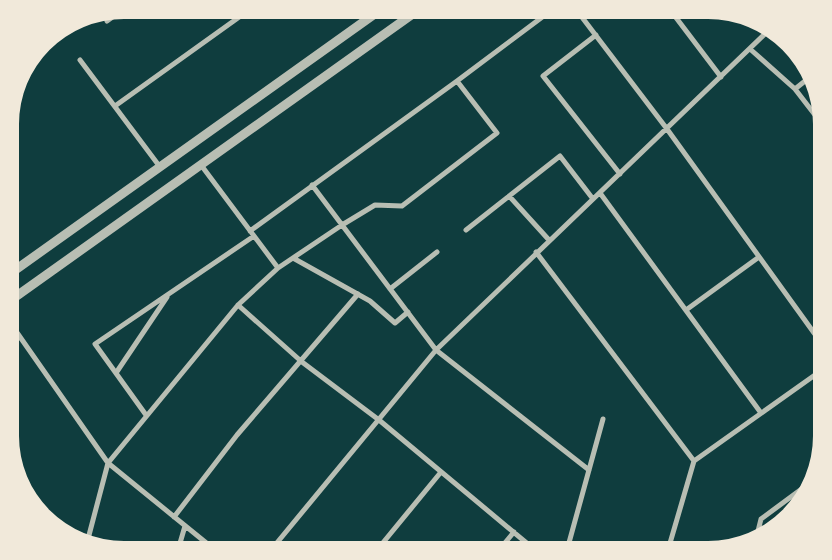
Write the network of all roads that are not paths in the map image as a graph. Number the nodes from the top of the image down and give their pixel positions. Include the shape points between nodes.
1 (236, 19) edge
2 (368, 19) edge
3 (406, 19) edge
4 (540, 19) edge
5 (583, 19) edge
6 (678, 19) edge
7 (596, 35) junction
8 (764, 35) edge
9 (750, 49) junction
10 (80, 60) dead end
11 (721, 77) junction
12 (458, 81) junction
13 (804, 82) edge
14 (795, 89) junction
15 (115, 106) junction
16 (812, 111) edge
17 (667, 129) junction
18 (200, 165) junction
19 (160, 167) junction
20 (620, 174) junction
21 (312, 185) junction
22 (600, 193) junction
23 (509, 196) junction
24 (593, 199) junction
25 (342, 225) junction
26 (466, 230) dead end
27 (250, 231) junction
28 (254, 236) junction
29 (549, 240) junction
30 (437, 252) dead end
31 (536, 252) junction
32 (759, 257) junction
33 (294, 258) junction
34 (19, 267) edge
35 (278, 268) junction
36 (390, 289) junction
37 (19, 294) edge
38 (169, 294) junction
39 (358, 294) junction
40 (238, 305) junction
41 (686, 310) junction
42 (408, 312) junction
43 (813, 332) edge
44 (19, 336) edge
45 (436, 350) junction
46 (302, 362) junction
47 (116, 373) junction
48 (813, 376) edge
49 (761, 413) junction
50 (146, 415) junction
51 (379, 420) junction
52 (602, 420) dead end
53 (694, 461) junction
54 (108, 463) junction
55 (589, 470) junction
56 (441, 472) junction
57 (798, 491) edge
58 (174, 517) junction
59 (185, 526) junction
60 (759, 528) edge
61 (514, 532) junction
62 (89, 536) edge
63 (181, 541) edge
64 (204, 541) edge
65 (278, 541) edge
66 (385, 541) edge
67 (506, 541) edge
68 (524, 541) edge
69 (569, 541) edge
70 (671, 541) edge

1 - 15 street
2 - 19 street
3 - 18 street
4 - 12 street
5 - 7 street
6 - 11 street
7 - 17 street
7 - 20 street via 543,76
8 - 9 street
9 - 11 street
9 - 14 street
10 - 15 street
11 - 17 street
12 - 21 street
12 - 25 street via 497,134 402,206 375,205
13 - 14 street
14 - 16 street
15 - 19 street
17 - 20 street
17 - 32 street
18 - 27 street
18 - 37 street
19 - 34 street
20 - 22 street
21 - 25 street
21 - 27 street
22 - 24 street
22 - 41 street
23 - 24 street via 560,156
23 - 26 street
23 - 29 street
24 - 29 street
25 - 33 street
25 - 36 street
27 - 28 street
28 - 35 street
28 - 38 street
29 - 31 street
30 - 36 street
31 - 45 street
31 - 53 street
32 - 41 street
32 - 43 street
33 - 35 street
33 - 39 street
35 - 40 street
36 - 42 street
38 - 47 street
38 - 47 street via 95,344
39 - 42 street via 395,324
39 - 46 street
40 - 46 street
40 - 50 street
41 - 49 street
42 - 45 street
44 - 54 street
45 - 51 street
45 - 55 street
46 - 51 street
46 - 58 street via 236,436
47 - 50 street
48 - 49 street
49 - 53 street
50 - 54 street
51 - 56 street
51 - 65 street
52 - 55 street
53 - 70 street
54 - 58 street
54 - 62 street
55 - 69 street
56 - 61 street
56 - 66 street
57 - 60 street via 761,519
58 - 59 street
59 - 63 street
59 - 64 street
61 - 67 street
61 - 68 street

